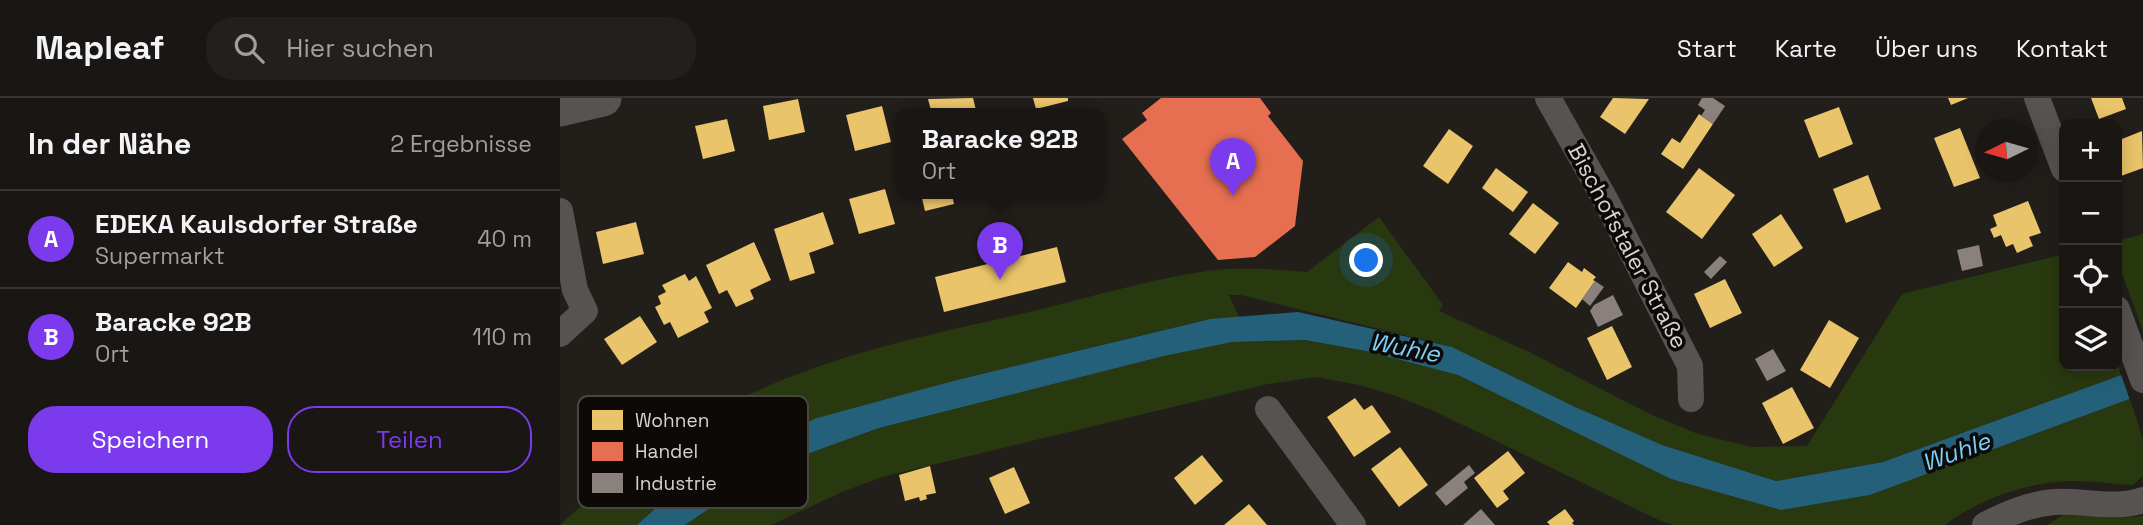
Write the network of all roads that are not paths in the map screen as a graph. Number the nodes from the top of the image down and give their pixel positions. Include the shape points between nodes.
1 (603, 98) edge
2 (1548, 98) edge
3 (2037, 98) edge
4 (560, 108) edge
5 (2059, 156) edge
6 (560, 211) edge
7 (2122, 322) edge
8 (560, 334) edge
9 (2143, 380) edge
10 (1691, 399) dead end
11 (1268, 409) dead end
12 (2143, 500) edge
13 (1353, 525) edge
14 (1985, 525) edge

1 - 4 main road
2 - 10 street, Bischofstaler Straße via 1690,366
3 - 5 street
6 - 8 street via 576,290 585,311
7 - 9 street
11 - 13 street
12 - 14 street via 2122,505 2053,502 2006,514

